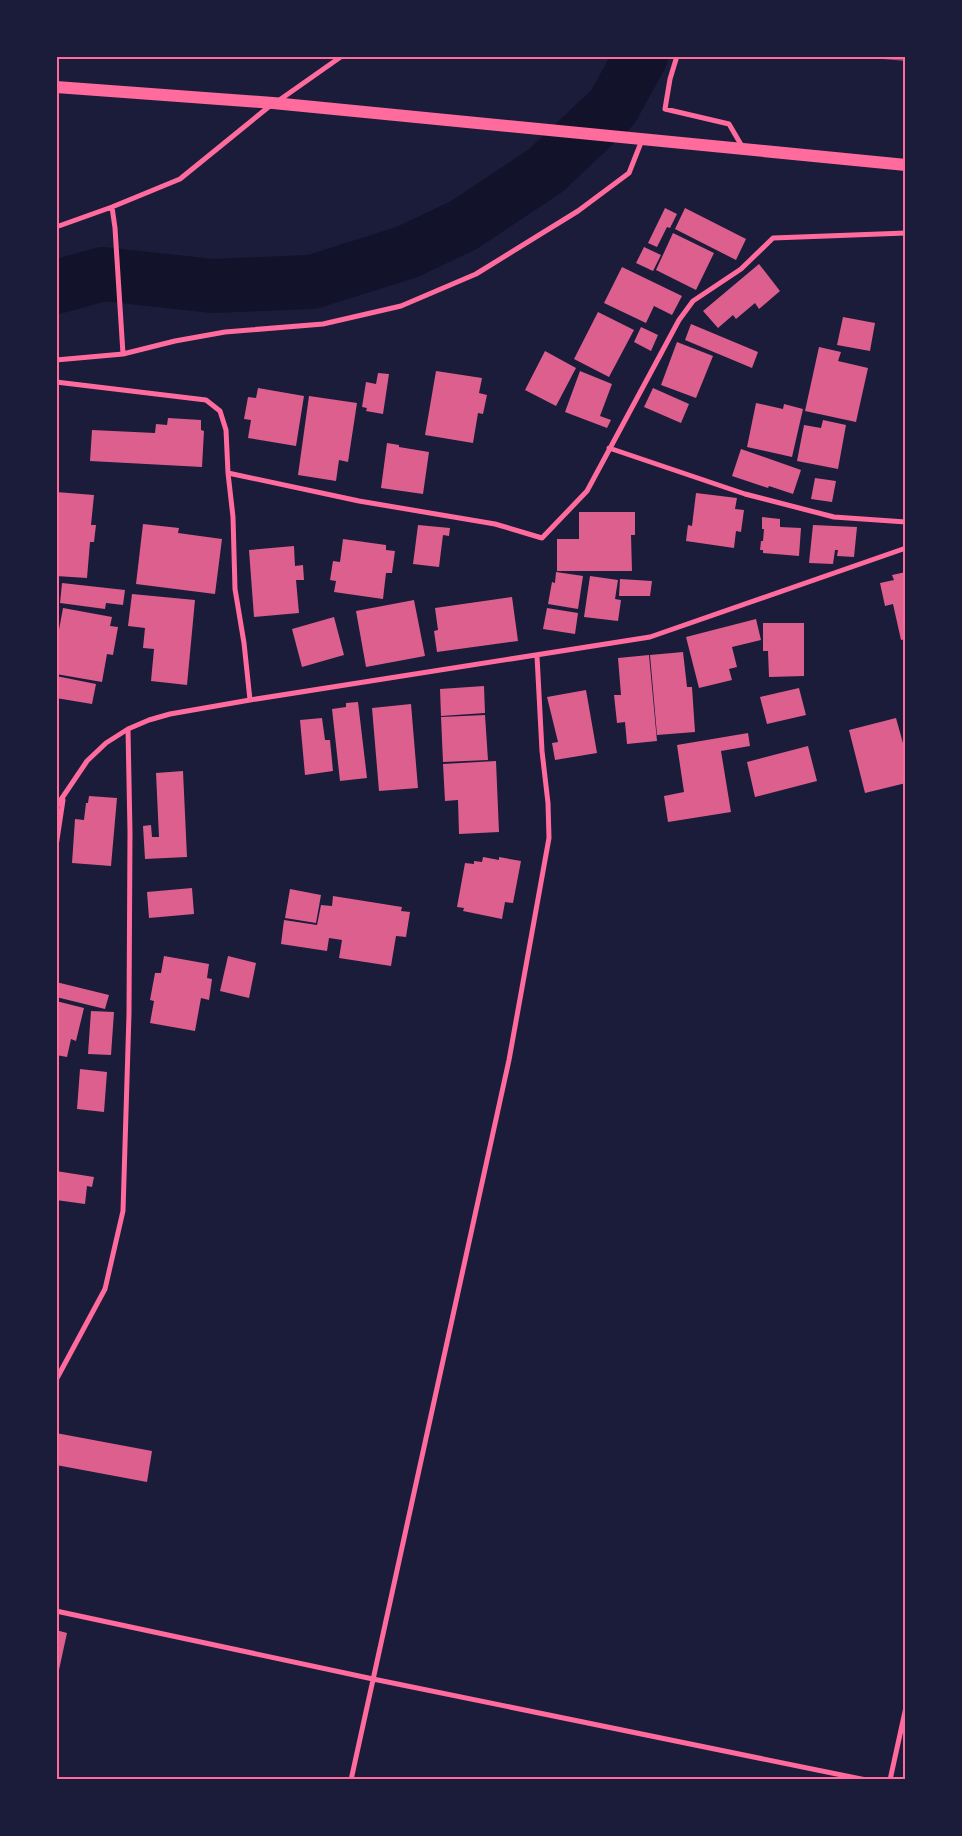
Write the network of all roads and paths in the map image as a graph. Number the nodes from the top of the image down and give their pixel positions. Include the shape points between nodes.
1 (342, 56) edge
2 (677, 56) edge
3 (56, 87) edge
4 (273, 103) junction
5 (642, 140) junction
6 (743, 149) junction
7 (906, 165) edge
8 (112, 207) junction
9 (56, 227) edge
10 (906, 234) edge
11 (123, 354) junction
12 (56, 360) edge
13 (56, 382) edge
14 (609, 448) junction
15 (228, 473) junction
16 (906, 522) edge
17 (906, 548) edge
18 (537, 656) junction
19 (250, 700) junction
20 (128, 729) junction
21 (63, 799) junction
22 (56, 807) edge
23 (56, 846) edge
24 (56, 1380) edge
25 (56, 1610) edge
26 (373, 1679) junction
27 (906, 1707) edge
28 (351, 1780) edge
29 (866, 1780) edge
30 (890, 1780) edge

1 - 4 street
2 - 6 street via 666,109 729,124
3 - 4 main road
4 - 5 main road
4 - 8 street via 180,179
5 - 6 main road
5 - 11 street via 629,173 578,211 476,274 401,306 323,324 225,332
6 - 7 main road
8 - 9 street
8 - 11 street
10 - 14 street via 772,238 741,269 693,301 679,320
11 - 12 street
13 - 15 street via 206,400 220,411 226,430
14 - 15 street via 588,491 542,538 495,524 360,501
14 - 16 street via 745,494 834,517
15 - 19 street via 235,588
17 - 18 street via 650,637
18 - 19 street
18 - 26 street via 549,838 509,1060
19 - 20 street via 170,714
20 - 21 street via 86,761
20 - 24 street via 129,1014 123,1211 105,1289
21 - 22 street
21 - 23 street
25 - 26 street
26 - 28 street
26 - 29 street
27 - 30 street

